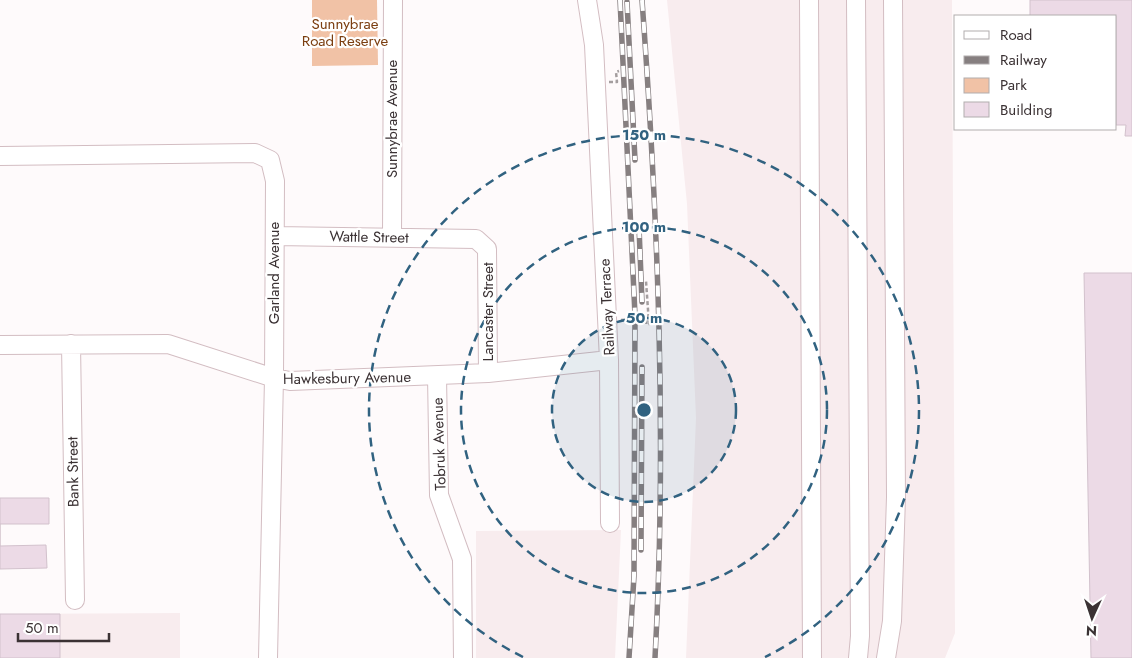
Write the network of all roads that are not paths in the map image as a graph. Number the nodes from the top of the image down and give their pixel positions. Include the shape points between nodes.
1 (393, 0) edge
2 (587, 0) edge
3 (809, 0) edge
4 (856, 0) edge
5 (893, 0) edge
6 (0, 156) edge
7 (275, 236) junction
8 (392, 237) junction
9 (463, 238) joint
10 (71, 344) junction
11 (0, 345) edge
12 (609, 360) junction
13 (488, 373) junction
14 (436, 376) junction
15 (274, 378) junction
16 (610, 523) dead end
17 (75, 600) dead end
18 (268, 658) edge
19 (464, 658) edge
20 (812, 658) edge
21 (858, 658) edge
22 (886, 658) edge

1 - 8 street, Sunnybrae Avenue
2 - 12 street, Railway Terrace via 594,45
3 - 20 street
4 - 21 street
5 - 22 street via 896,497 892,621
6 - 7 street, Garland Avenue via 255,153 270,160 275,181
7 - 8 street, Wattle Street
7 - 15 street, Garland Avenue
8 - 9 street, Wattle Street
9 - 13 street, Lancaster Street via 476,238 487,249
10 - 11 street, Hawkesbury Avenue
10 - 15 street, Hawkesbury Avenue via 168,344
10 - 17 street, Bank Street
12 - 13 street, Hawkesbury Avenue
12 - 16 street, Railway Terrace
13 - 14 street, Hawkesbury Avenue
14 - 15 street, Hawkesbury Avenue
14 - 19 street, Tobruk Avenue via 439,495 462,559
15 - 18 street, Garland Avenue

